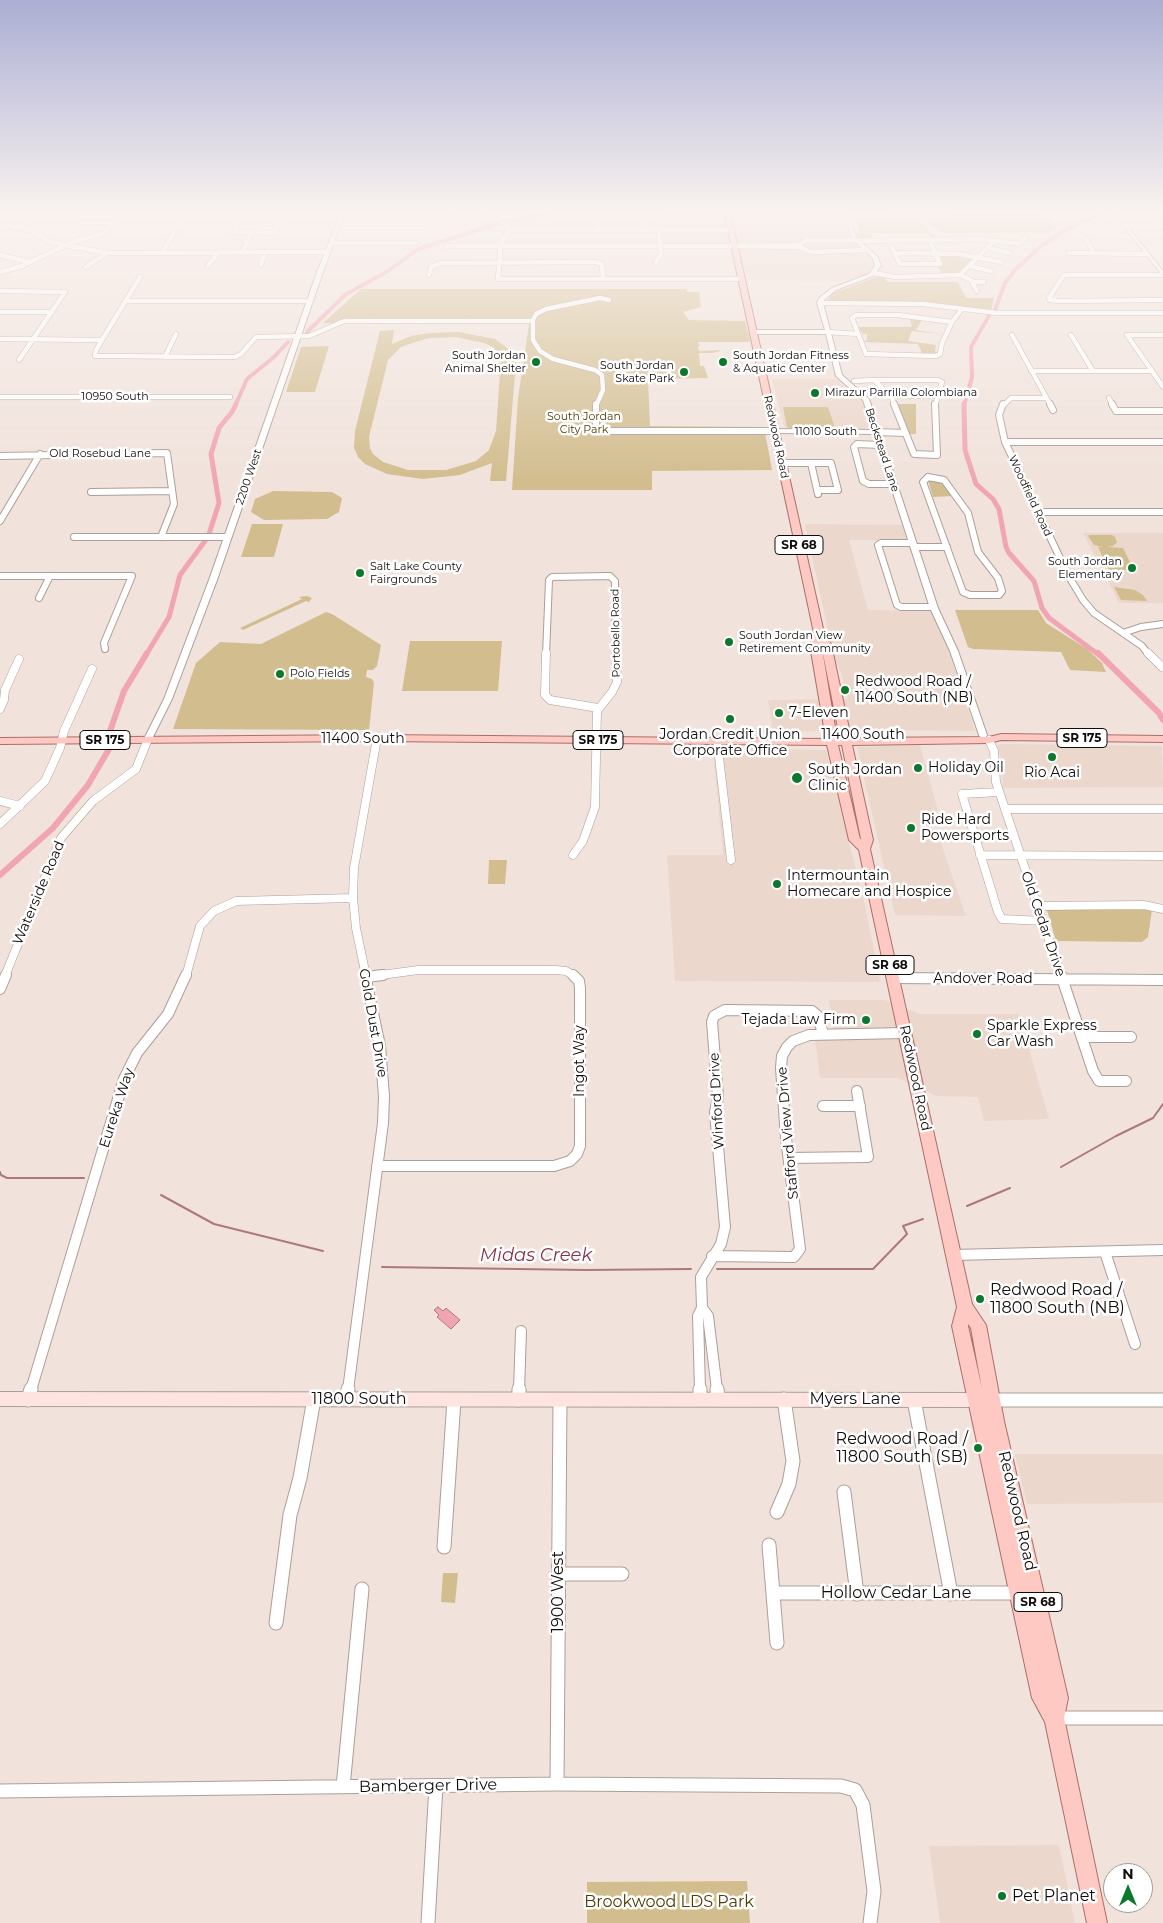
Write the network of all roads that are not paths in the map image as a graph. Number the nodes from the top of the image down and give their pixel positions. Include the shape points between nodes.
1 (126, 301) edge
2 (310, 301) edge
3 (59, 302) edge
4 (580, 302) edge
5 (747, 302) edge
6 (820, 303) joint
7 (962, 309) junction
8 (0, 312) edge
9 (52, 312) junction
10 (1163, 313) edge
11 (533, 321) junction
12 (952, 322) junction
13 (754, 332) junction
14 (828, 332) junction
15 (858, 332) junction
16 (176, 334) dead end
17 (1012, 335) dead end
18 (1071, 335) dead end
19 (1163, 335) edge
20 (298, 337) junction
21 (34, 339) junction
22 (0, 340) edge
23 (102, 340) junction
24 (165, 357) junction
25 (19, 360) dead end
26 (1031, 371) junction
27 (1093, 371) junction
28 (1152, 371) junction
29 (854, 380) dead end
30 (874, 380) junction
31 (1163, 387) edge
32 (891, 396) junction
33 (937, 396) junction
34 (0, 397) edge
35 (230, 397) dead end
36 (1046, 398) junction
37 (1108, 398) dead end
38 (1053, 410) dead end
39 (1163, 411) edge
40 (596, 429) joint
41 (775, 431) junction
42 (876, 432) junction
43 (904, 432) junction
44 (1005, 442) junction
45 (1163, 442) edge
46 (880, 445) junction
47 (40, 454) junction
48 (937, 454) joint
49 (0, 456) edge
50 (782, 463) junction
51 (811, 463) junction
52 (893, 484) junction
53 (172, 491) junction
54 (92, 492) dead end
55 (1036, 512) junction
56 (1163, 512) edge
57 (0, 521) edge
58 (74, 537) dead end
59 (161, 537) junction
60 (228, 537) junction
61 (881, 543) joint
62 (913, 545) junction
63 (947, 547) junction
64 (0, 576) edge
65 (50, 576) junction
66 (39, 598) dead end
67 (933, 607) junction
68 (1163, 624) edge
69 (819, 633) junction
70 (1123, 633) junction
71 (104, 649) dead end
72 (19, 659) dead end
73 (1162, 666) edge
74 (92, 669) dead end
75 (598, 708) junction
76 (0, 709) edge
77 (986, 737) junction
78 (377, 738) junction
79 (831, 738) junction
80 (846, 738) junction
81 (148, 739) junction
82 (1163, 739) edge
83 (61, 740) junction
84 (596, 740) junction
85 (721, 740) junction
86 (0, 741) edge
87 (999, 792) junction
88 (0, 801) edge
89 (20, 806) junction
90 (1005, 809) junction
91 (1163, 809) edge
92 (0, 824) edge
93 (864, 848) junction
94 (573, 855) dead end
95 (980, 855) junction
96 (1020, 855) junction
97 (1163, 856) edge
98 (731, 860) dead end
99 (353, 898) junction
100 (1037, 906) junction
101 (1163, 909) edge
102 (1042, 921) junction
103 (4, 967) edge
104 (366, 976) junction
105 (893, 978) junction
106 (1062, 979) junction
107 (1163, 980) edge
108 (0, 989) edge
109 (905, 1033) junction
110 (823, 1034) junction
111 (1082, 1037) junction
112 (1131, 1037) dead end
113 (1126, 1081) dead end
114 (857, 1091) dead end
115 (823, 1106) dead end
116 (860, 1106) junction
117 (790, 1158) junction
118 (378, 1166) junction
119 (1163, 1250) edge
120 (1105, 1252) junction
121 (953, 1255) junction
122 (712, 1256) junction
123 (702, 1308) junction
124 (521, 1331) dead end
125 (1135, 1344) dead end
126 (698, 1360) junction
127 (713, 1361) junction
128 (347, 1398) junction
129 (0, 1399) edge
130 (314, 1399) junction
131 (700, 1399) junction
132 (718, 1399) junction
133 (784, 1399) junction
134 (28, 1400) junction
135 (454, 1400) junction
136 (519, 1400) junction
137 (560, 1400) junction
138 (914, 1400) junction
139 (984, 1400) junction
140 (1163, 1400) edge
141 (844, 1492) dead end
142 (777, 1512) dead end
143 (769, 1545) dead end
144 (444, 1547) dead end
145 (559, 1574) junction
146 (622, 1574) dead end
147 (362, 1590) dead end
148 (773, 1593) junction
149 (1018, 1593) junction
150 (857, 1594) junction
151 (951, 1594) junction
152 (276, 1622) dead end
153 (777, 1643) dead end
154 (1054, 1718) junction
155 (1163, 1718) edge
156 (557, 1784) junction
157 (436, 1786) junction
158 (343, 1787) junction
159 (0, 1791) edge
160 (428, 1923) edge
161 (870, 1923) edge
162 (1097, 1923) edge

1 - 23 street
2 - 20 street, 2200 West
3 - 9 street
4 - 11 street via 546,308 536,314
5 - 13 main road, Redwood Road / SR 68
6 - 7 street via 923,304
6 - 14 street, Beckstead Lane
7 - 10 street via 996,313
7 - 12 street
8 - 9 street
9 - 21 street
11 - 20 street via 344,321 315,335
11 - 40 street via 533,340 540,351 553,359 595,370 602,375 604,390 595,407
12 - 15 street via 898,315 856,315 852,318
12 - 15 street via 939,355 866,354
13 - 14 street
13 - 41 main road, Redwood Road / SR 68
14 - 15 street
14 - 42 street, Beckstead Lane via 839,376 866,399
16 - 24 street
17 - 26 street
18 - 27 street
19 - 28 street via 1127,335
20 - 24 street via 256,337 235,357
20 - 60 street, 2200 West
21 - 22 street
21 - 23 street
21 - 25 street
23 - 24 street via 95,356
26 - 27 street
26 - 36 street
27 - 28 street
28 - 31 street
29 - 30 street
30 - 32 street
30 - 33 street via 938,380 942,382
32 - 33 street
32 - 43 street
33 - 48 street
34 - 35 street, 10950 South
36 - 38 street
36 - 44 street, Woodfield Road via 1011,398 1004,403 1000,411
37 - 39 street via 1116,410
40 - 41 street
41 - 42 street, 11010 South
41 - 50 main road, Redwood Road / SR 68
42 - 43 street, 11010 South
42 - 46 street, Beckstead Lane
43 - 48 street via 914,454
44 - 45 street
44 - 55 street, Woodfield Road
46 - 52 street, Beckstead Lane
46 - 52 street via 858,444 854,447 863,481
47 - 49 street, Old Rosebud Lane
47 - 53 street, Old Rosebud Lane via 167,454
47 - 57 street
50 - 51 street
50 - 69 main road, Redwood Road / SR 68
51 - 51 street via 832,462 838,490 818,492
52 - 62 street, Beckstead Lane
53 - 54 street
53 - 59 street, Old Rosebud Lane via 174,507
55 - 56 street
55 - 70 street, Woodfield Road via 1083,600 1101,619
58 - 59 street
59 - 60 street
60 - 81 street, 2200 West via 168,699
61 - 62 street
61 - 67 street via 878,545 897,605
62 - 63 street
62 - 67 street, Beckstead Lane
63 - 63 street via 923,482 928,477 942,478 968,513 978,552 998,578 1002,591 996,595 963,592
64 - 65 street
65 - 66 street
65 - 71 street via 132,576
67 - 77 street, Beckstead Lane via 954,651
68 - 70 street
69 - 79 main road, Redwood Road / SR 68 via 815,645
69 - 80 main road, Redwood Road / SR 68 via 826,644
70 - 73 street, Woodfield Road
72 - 76 street
74 - 83 street
75 - 75 street, Portobello Road via 550,700 546,695 549,580 554,576 610,576 614,580 617,682
75 - 84 street
77 - 80 main road, 11400 South / SR 175
77 - 82 main road, 11400 South / SR 175
77 - 87 street, Old Cedar Drive via 994,751
78 - 81 main road, 11400 South / SR 175
78 - 84 main road, 11400 South / SR 175
78 - 99 street, Gold Dust Drive via 356,858
79 - 80 main road, 11400 South / SR 175
79 - 85 main road, 11400 South / SR 175
79 - 93 main road, Redwood Road / SR 68 via 855,840
80 - 93 main road, Redwood Road / SR 68 via 867,840
81 - 83 main road, 11400 South / SR 175
81 - 103 street, Waterside Road via 136,768 93,801 62,838
83 - 86 main road, 11400 South / SR 175
83 - 89 street via 45,781
84 - 85 main road, 11400 South / SR 175
84 - 94 street via 595,808 584,841
85 - 98 street
87 - 90 street, Old Cedar Drive
87 - 95 street via 962,794
88 - 89 street
89 - 92 street
90 - 91 street
90 - 96 street, Old Cedar Drive
93 - 105 main road, Redwood Road / SR 68
95 - 96 street
95 - 102 street via 1002,919
96 - 97 street
96 - 100 street, Old Cedar Drive
99 - 104 street, Gold Dust Drive
99 - 134 street, Eureka Way via 236,902 214,911 200,926 176,1000 138,1053 124,1079
100 - 101 street via 1144,905
100 - 102 street, Old Cedar Drive
102 - 106 street, Old Cedar Drive
103 - 108 street, Waterside Road
104 - 118 street, Gold Dust Drive via 383,1072 383,1123
104 - 118 street, Ingot Way via 418,970 556,970 574,975 580,988 580,1142 577,1154 570,1161 554,1166
105 - 106 street, Andover Road
105 - 109 main road, Redwood Road / SR 68
106 - 107 street, Andover Road
106 - 111 street, Old Cedar Drive
109 - 110 street, Stafford View Drive
109 - 121 main road, Redwood Road / SR 68
110 - 117 street, Stafford View Drive via 793,1041 782,1056
110 - 122 street, Winford Drive via 818,1016 812,1011 726,1010 714,1016 716,1112 725,1228 721,1244
111 - 112 street
111 - 113 street, Old Cedar Drive via 1099,1081
114 - 116 street
115 - 116 street
116 - 117 street via 868,1157
117 - 122 street, Stafford View Drive via 800,1249 794,1257
118 - 128 street, Gold Dust Drive
119 - 120 street
120 - 121 street
120 - 125 street
121 - 139 main road, Redwood Road / SR 68 via 965,1307 960,1326
122 - 123 street, Winford Drive via 701,1276
123 - 126 street, Winford Drive via 698,1316
123 - 127 street, Winford Drive via 708,1316
124 - 136 street
126 - 127 street
126 - 131 street, Winford Drive
127 - 132 street, Winford Drive
128 - 130 main road, 11800 South
128 - 135 main road, 11800 South
129 - 134 main road, 11800 South
130 - 134 main road, 11800 South
130 - 152 street via 290,1515
131 - 132 main road, 11800 South
131 - 137 main road, 11800 South
132 - 133 main road, Myers Lane
133 - 138 main road, Myers Lane
133 - 142 street via 793,1461 790,1484
135 - 136 main road, 11800 South
135 - 144 street
136 - 137 main road, 11800 South
137 - 145 street, 1900 West
138 - 139 main road, Myers Lane
138 - 151 street
139 - 140 street
139 - 149 main road, Redwood Road / SR 68
139 - 154 main road, Redwood Road / SR 68 via 1059,1698
141 - 150 street
143 - 148 street
145 - 146 street
145 - 156 street, 1900 West
147 - 158 street
148 - 150 street, Hollow Cedar Lane
148 - 153 street
149 - 151 street, Hollow Cedar Lane
149 - 154 main road, Redwood Road / SR 68 via 1041,1698
150 - 151 street, Hollow Cedar Lane
154 - 155 street
154 - 162 main road, Redwood Road / SR 68
156 - 157 street, Bamberger Drive
156 - 161 street, Bamberger Drive via 841,1786 855,1790 864,1805 874,1891
157 - 158 street, Bamberger Drive
157 - 160 street
158 - 159 street, Bamberger Drive

